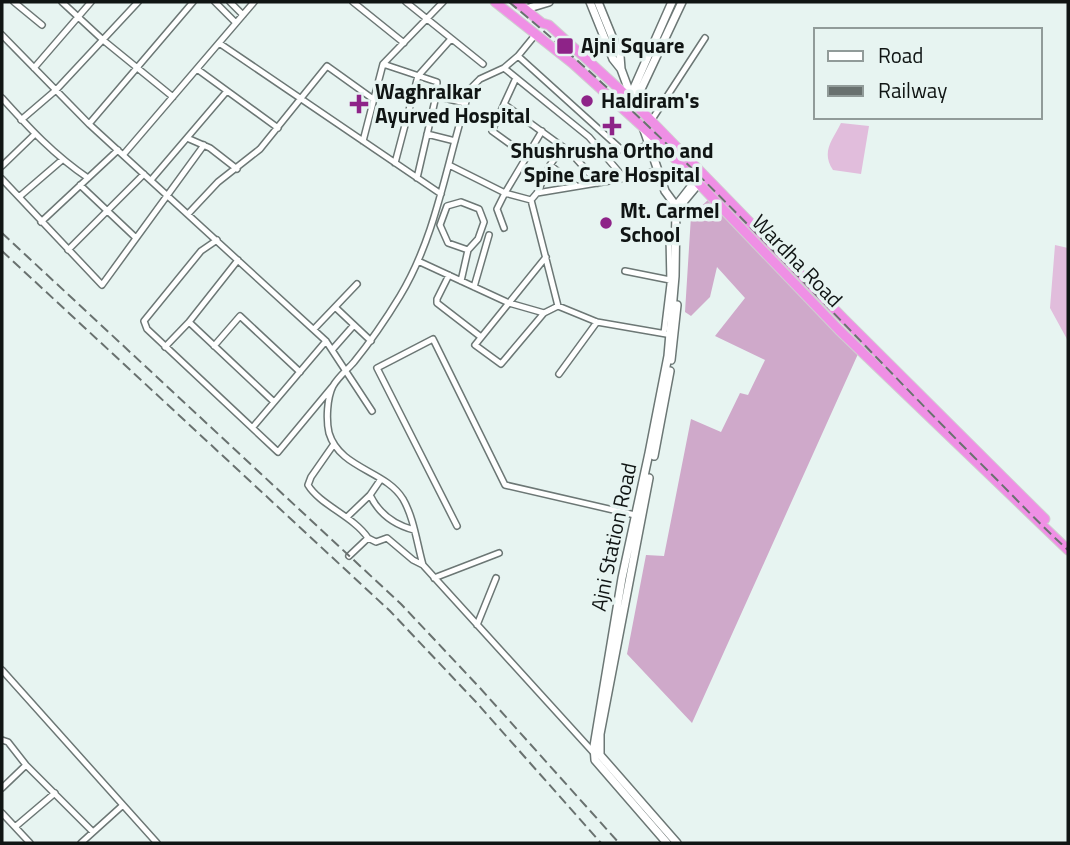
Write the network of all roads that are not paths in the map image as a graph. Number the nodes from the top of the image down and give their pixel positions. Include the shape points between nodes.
1 (14, 2) edge
2 (62, 2) edge
3 (91, 2) edge
4 (138, 2) edge
5 (193, 2) edge
6 (215, 2) edge
7 (230, 2) edge
8 (254, 2) edge
9 (406, 2) edge
10 (443, 2) edge
11 (495, 2) edge
12 (516, 2) edge
13 (522, 2) edge
14 (549, 2) edge
15 (590, 2) edge
16 (608, 2) edge
17 (672, 2) edge
18 (682, 2) edge
19 (358, 3) edge
20 (599, 4) edge
21 (529, 8) junction
22 (243, 15) junction
23 (78, 17) junction
24 (427, 19) junction
25 (235, 22) junction
26 (42, 25) dead end
27 (550, 25) junction
28 (536, 34) junction
29 (2, 35) edge
30 (705, 38) dead end
31 (451, 39) junction
32 (103, 40) junction
33 (219, 43) junction
34 (404, 44) junction
35 (518, 55) junction
36 (383, 64) junction
37 (483, 64) dead end
38 (34, 68) junction
39 (137, 68) junction
40 (504, 68) junction
41 (197, 69) junction
42 (621, 69) junction
43 (418, 76) junction
44 (516, 78) junction
45 (639, 85) junction
46 (56, 90) junction
47 (227, 91) junction
48 (436, 96) junction
49 (173, 97) junction
50 (2, 98) edge
51 (300, 99) junction
52 (373, 99) junction
53 (630, 100) junction
54 (465, 103) junction
55 (504, 104) junction
56 (21, 120) junction
57 (89, 124) junction
58 (647, 124) junction
59 (278, 128) junction
60 (542, 131) junction
61 (427, 134) junction
62 (34, 135) junction
63 (187, 138) junction
64 (363, 141) junction
65 (456, 141) junction
66 (204, 145) junction
67 (648, 145) junction
68 (563, 147) junction
69 (120, 153) junction
70 (528, 156) junction
71 (62, 160) junction
72 (395, 163) junction
73 (550, 164) junction
74 (449, 165) junction
75 (2, 166) edge
76 (237, 169) junction
77 (658, 170) junction
78 (144, 174) junction
79 (88, 178) junction
80 (417, 178) junction
81 (700, 178) junction
82 (2, 179) edge
83 (625, 179) junction
84 (151, 180) junction
85 (598, 183) junction
86 (80, 186) junction
87 (576, 187) junction
88 (505, 193) junction
89 (537, 193) junction
90 (442, 194) junction
91 (167, 195) junction
92 (19, 197) junction
93 (531, 200) junction
94 (436, 210) junction
95 (106, 212) junction
96 (677, 212) junction
97 (444, 213) junction
98 (188, 215) junction
99 (41, 222) junction
100 (504, 228) dead end
101 (489, 235) dead end
102 (669, 236) dead end
103 (136, 238) junction
104 (217, 240) junction
105 (68, 250) junction
106 (468, 250) junction
107 (546, 257) junction
108 (238, 260) junction
109 (418, 261) junction
110 (625, 271) dead end
111 (449, 275) junction
112 (670, 280) junction
113 (461, 281) junction
114 (357, 284) dead end
115 (474, 287) junction
116 (509, 303) junction
117 (558, 306) junction
118 (335, 307) junction
119 (544, 313) junction
120 (597, 322) junction
121 (189, 323) junction
122 (354, 325) junction
123 (314, 329) junction
124 (669, 334) junction
125 (481, 337) junction
126 (326, 341) junction
127 (370, 341) junction
128 (214, 346) junction
129 (165, 347) junction
130 (332, 350) junction
131 (300, 372) junction
132 (347, 372) junction
133 (559, 374) dead end
134 (333, 385) junction
135 (274, 402) junction
136 (372, 411) dead end
137 (253, 427) junction
138 (334, 444) junction
139 (381, 479) junction
140 (370, 495) junction
141 (638, 513) junction
142 (347, 517) junction
143 (457, 526) dead end
144 (414, 530) junction
145 (368, 538) junction
146 (1068, 543) edge
147 (1068, 550) edge
148 (499, 553) dead end
149 (349, 556) dead end
150 (423, 565) junction
151 (434, 578) junction
152 (496, 578) dead end
153 (477, 625) junction
154 (2, 670) edge
155 (2, 740) edge
156 (598, 753) junction
157 (26, 765) junction
158 (2, 789) edge
159 (55, 793) junction
160 (123, 805) junction
161 (2, 813) edge
162 (15, 827) junction
163 (93, 832) junction
164 (30, 843) edge
165 (81, 843) edge
166 (157, 843) edge
167 (667, 843) edge
168 (677, 843) edge

1 - 26 street
2 - 23 street
3 - 23 street
4 - 32 street
5 - 39 street
6 - 25 street
7 - 22 street
8 - 22 street
9 - 24 street
10 - 24 street
11 - 28 highway, Wardha Road
12 - 27 highway
13 - 21 main road, Wardha Road
14 - 21 main road
15 - 42 main road
16 - 20 street
17 - 45 main road
18 - 45 main road
19 - 34 street
20 - 42 main road
21 - 27 main road, Wardha Road
22 - 25 street
23 - 32 street
23 - 38 street
24 - 31 street
24 - 34 street
25 - 33 street
27 - 53 highway, Wardha Road
28 - 35 street
28 - 58 highway, Wardha Road
29 - 38 street
30 - 58 street
31 - 37 street
31 - 43 street
32 - 39 street
32 - 46 street
33 - 41 street
33 - 51 street
34 - 36 street
35 - 40 street
35 - 67 street via 623,151
36 - 43 street
36 - 52 street
38 - 46 street
39 - 49 street
39 - 57 street
40 - 44 street
40 - 54 street via 480,79
41 - 47 street
41 - 49 street
42 - 53 main road
43 - 48 street via 437,82
43 - 72 street
44 - 55 street
44 - 83 street via 589,137
45 - 53 main road
46 - 56 street
46 - 57 street
47 - 59 street
47 - 63 street
48 - 54 street
48 - 61 street
49 - 69 street
50 - 56 street
51 - 52 street via 327,66
51 - 59 street
51 - 64 street
52 - 64 street
53 - 58 highway, Wardha Road
54 - 65 street
55 - 60 street
55 - 70 street via 492,131
56 - 62 street
57 - 69 street
58 - 67 main road
58 - 81 highway, Wardha Road
59 - 76 street
60 - 68 street
60 - 70 street
61 - 65 street
61 - 80 street
62 - 71 street
62 - 75 street
63 - 66 street
63 - 84 street
64 - 72 street
65 - 74 street
66 - 76 street
66 - 91 street
67 - 77 main road
68 - 73 street
68 - 85 street
69 - 78 street
69 - 79 street
70 - 88 street
71 - 79 street
71 - 92 street
72 - 80 street
73 - 87 street
73 - 89 street
74 - 88 street
74 - 90 street
76 - 98 street via 218,182
77 - 83 street
77 - 96 main road
78 - 84 street
78 - 95 street
79 - 86 street
80 - 90 street
81 - 96 main road
81 - 146 highway, Wardha Road
81 - 147 highway, Wardha Road via 839,330
82 - 92 street
83 - 85 street
84 - 91 street
85 - 87 street
86 - 95 street
86 - 99 street
87 - 89 street
88 - 93 street
88 - 100 street via 497,209
89 - 93 street
90 - 94 street
91 - 98 street
91 - 103 street
92 - 99 street
93 - 107 street
94 - 97 street
94 - 109 street
95 - 103 street
95 - 105 street
96 - 124 main road, Ajni Station Road via 679,282
97 - 106 street via 440,225 448,243
97 - 106 street via 447,206 461,202 479,209 484,222
98 - 104 street
99 - 105 street
101 - 115 street
102 - 112 street
103 - 105 street via 102,285
104 - 108 street
104 - 129 street via 201,251 144,321
106 - 113 street
107 - 116 street
107 - 117 street
108 - 121 street
108 - 123 street
109 - 111 street
109 - 127 street
110 - 112 street
111 - 113 street
111 - 125 street via 437,303
112 - 124 street
113 - 115 street
114 - 118 street
115 - 116 street
116 - 119 street
116 - 125 street
117 - 119 street
117 - 120 street
118 - 122 street
118 - 123 street
119 - 125 street via 501,364 475,345
120 - 124 street
120 - 133 street
121 - 128 street
121 - 129 street
122 - 127 street
122 - 130 street
123 - 126 street
124 - 141 main road, Ajni Station Road
126 - 130 street
126 - 131 street
127 - 132 street
128 - 131 street via 240,316
128 - 135 street
129 - 137 street
130 - 132 street
131 - 135 street
132 - 134 street
132 - 136 street
134 - 137 street via 278,452
134 - 138 street via 328,410
135 - 137 street
138 - 139 street via 359,467
138 - 142 street via 308,485
139 - 140 street
139 - 144 street via 402,498
140 - 142 street
140 - 144 street via 397,526
141 - 143 street via 505,485 433,339 377,368
141 - 156 main road, Ajni Station Road via 596,726
142 - 145 street
144 - 150 street
145 - 149 street
145 - 150 street via 376,542 387,538
148 - 151 street
150 - 151 street
151 - 153 street
152 - 153 street
153 - 156 street
154 - 160 street
155 - 157 street
156 - 167 main road via 596,760 611,780
156 - 168 main road
157 - 158 street
157 - 159 street
159 - 162 street
159 - 163 street
160 - 163 street
160 - 166 street
161 - 162 street
162 - 164 street
163 - 165 street

